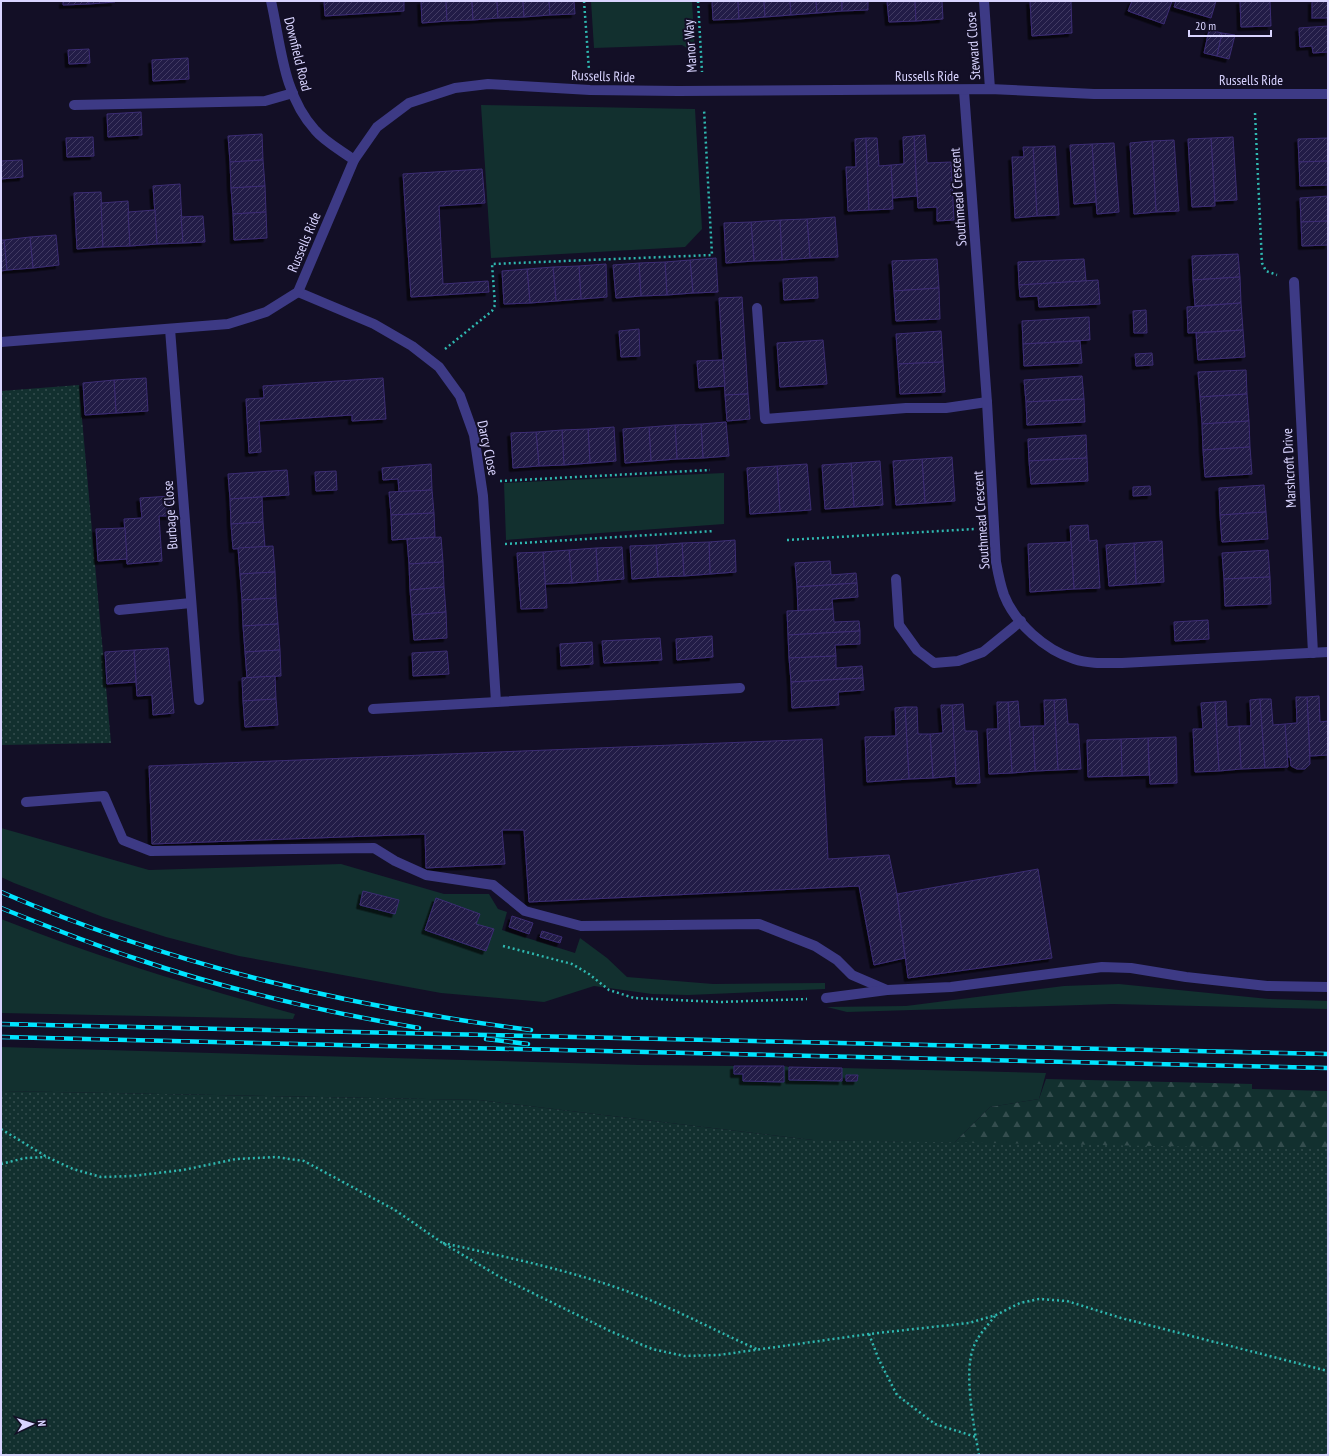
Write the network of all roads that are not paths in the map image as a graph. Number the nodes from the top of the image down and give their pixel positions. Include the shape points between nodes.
1 (271, 1) edge
2 (984, 1) edge
3 (990, 89) junction
4 (964, 91) junction
5 (293, 93) junction
6 (1328, 94) edge
7 (74, 105) dead end
8 (354, 160) junction
9 (1294, 282) road end
10 (298, 292) junction
11 (758, 308) dead end
12 (170, 329) junction
13 (1, 342) edge
14 (987, 402) junction
15 (896, 579) dead end
16 (191, 603) junction
17 (119, 610) dead end
18 (1021, 621) junction
19 (1328, 652) edge
20 (1313, 653) junction
21 (740, 688) dead end
22 (199, 700) dead end
23 (496, 702) junction
24 (373, 709) dead end
25 (26, 802) dead end
26 (1328, 987) edge
27 (887, 990) junction
28 (826, 998) road end

1 - 5 street, Downfield Road via 285,70
2 - 3 street, Steward Close
3 - 4 street, Russells Ride
3 - 6 street, Russells Ride via 1094,94
4 - 8 street, Russells Ride via 590,90 488,84 455,88 409,103 377,127
4 - 14 street, Southmead Crescent
5 - 7 street via 265,101
5 - 8 street, Downfield Road via 296,103 316,131
8 - 10 street, Russells Ride
9 - 20 street, Marshcroft Drive
10 - 12 street, Russells Ride via 266,312 228,324
10 - 23 street, Darcy Close via 374,324 412,346 439,367 460,396 474,435 481,482
11 - 14 street via 765,419 906,408 946,408
12 - 13 street, Russells Ride
12 - 16 street, Burbage Close
14 - 18 street, Southmead Crescent via 996,562 999,580 1010,608
15 - 18 street via 899,625 917,650 934,663 958,662 983,652
16 - 17 street
16 - 22 street, Burbage Close
18 - 20 street, Southmead Crescent via 1045,644 1059,653 1074,660 1094,663
19 - 20 street, Southmead Crescent
21 - 23 street
23 - 24 street
25 - 27 street via 104,796 123,840 151,851 374,848 426,875 493,885 525,911 581,926 759,924 815,946 837,960 852,975
26 - 27 street via 1267,986 1131,968 1102,967 951,987
27 - 28 street

